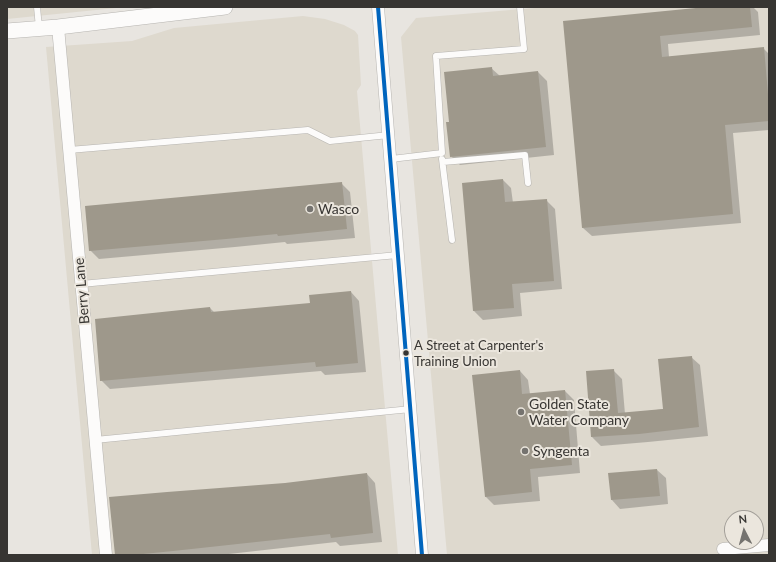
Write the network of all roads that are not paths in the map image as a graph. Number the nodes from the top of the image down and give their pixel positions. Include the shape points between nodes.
1 (37, 7) edge
2 (225, 7) edge
3 (378, 7) edge
4 (520, 7) edge
5 (58, 27) junction
6 (39, 28) junction
7 (7, 31) edge
8 (389, 135) junction
9 (69, 150) junction
10 (442, 153) junction
11 (391, 159) junction
12 (443, 162) junction
13 (528, 183) dead end
14 (452, 240) dead end
15 (398, 254) junction
16 (81, 284) junction
17 (411, 409) junction
18 (95, 440) junction
19 (769, 545) edge
20 (721, 550) dead end
21 (106, 555) edge
22 (422, 555) edge

1 - 6 lane
2 - 5 street
3 - 8 street
4 - 10 lane via 524,49 436,56
5 - 6 street
5 - 9 street, Berry Lane
6 - 7 street
8 - 9 lane via 330,141 308,130
8 - 11 street
9 - 16 street, Berry Lane
10 - 11 lane
10 - 12 lane
11 - 15 street
12 - 13 lane via 525,155
12 - 14 lane
15 - 16 lane
15 - 17 street
16 - 18 street, Berry Lane
17 - 18 lane
17 - 22 street
18 - 21 street, Berry Lane
19 - 20 street

